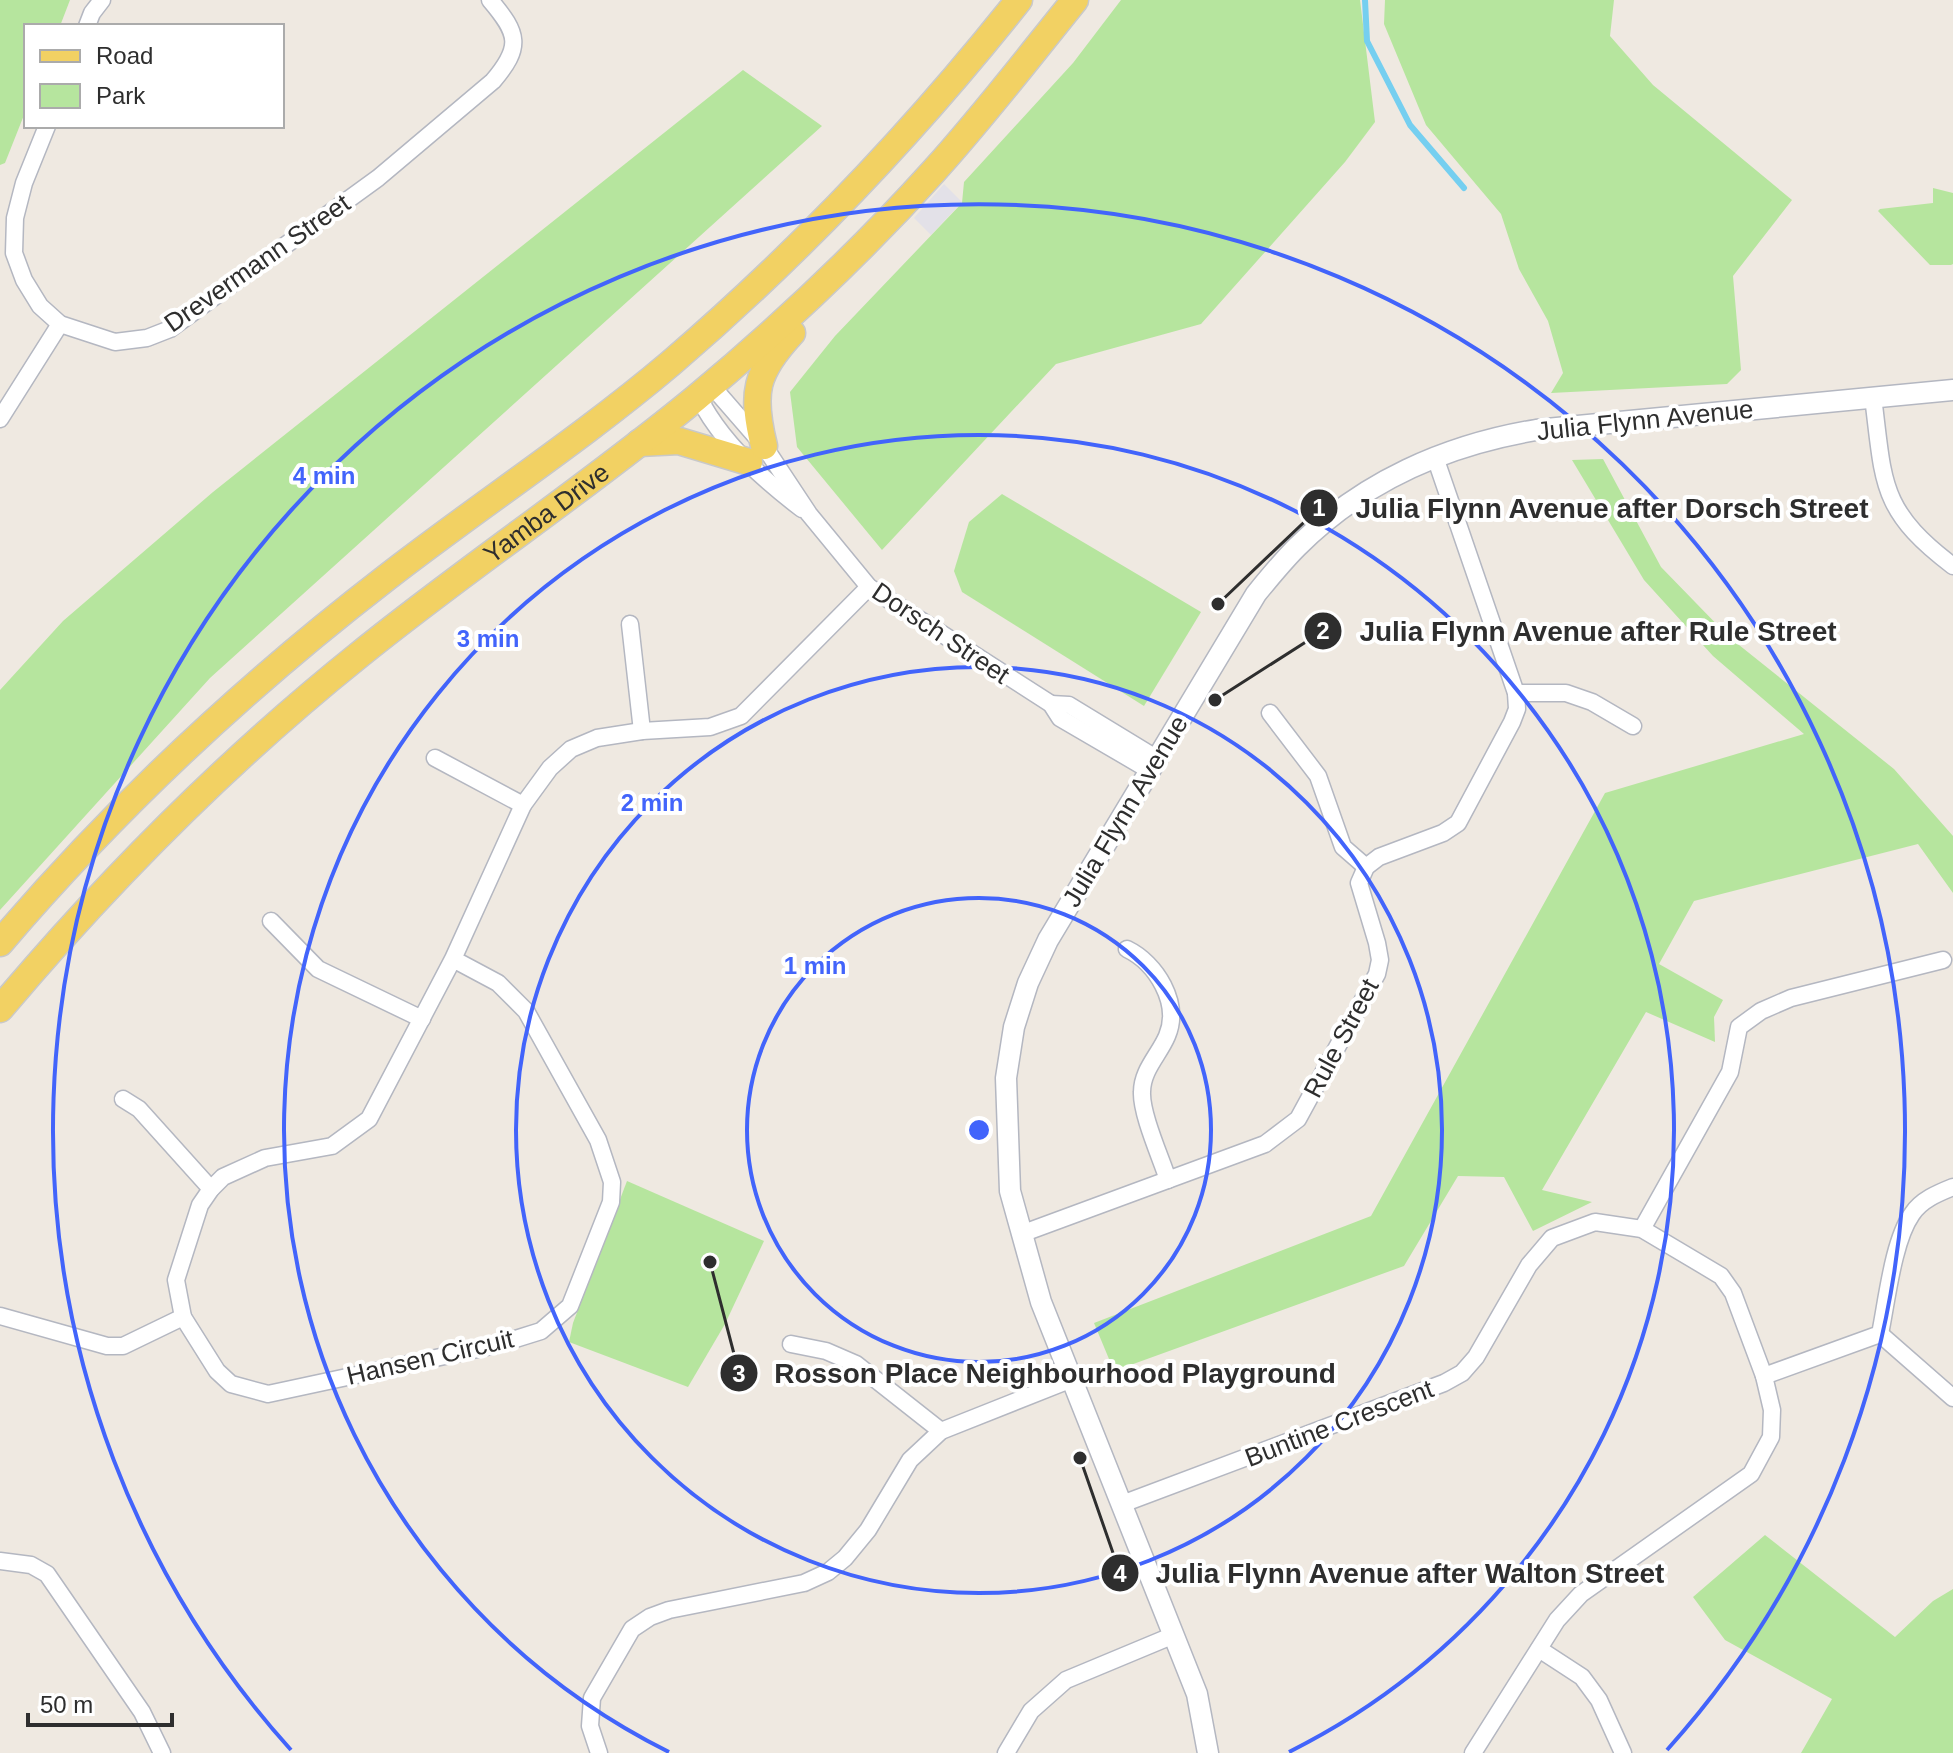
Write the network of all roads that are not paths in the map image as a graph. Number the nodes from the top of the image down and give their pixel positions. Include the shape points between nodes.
1 (102, 0) edge
2 (490, 0) edge
3 (1019, 0) edge
4 (1075, 0) edge
5 (88, 24) edge
6 (46, 128) edge
7 (822, 287) junction
8 (60, 324) junction
9 (676, 358) junction
10 (1953, 390) edge
11 (704, 391) junction
12 (1873, 397) junction
13 (0, 419) edge
14 (639, 443) junction
15 (756, 454) junction
16 (1435, 457) junction
17 (1953, 566) edge
18 (875, 592) junction
19 (630, 624) dead end
20 (1516, 693) junction
21 (1270, 713) dead end
22 (1633, 726) dead end
23 (642, 731) junction
24 (435, 758) dead end
25 (1153, 764) junction
26 (523, 805) junction
27 (1366, 867) junction
28 (271, 921) dead end
29 (0, 943) edge
30 (1127, 949) dead end
31 (453, 959) junction
32 (1943, 960) dead end
33 (0, 1009) edge
34 (422, 1019) junction
35 (123, 1099) dead end
36 (1168, 1180) junction
37 (1953, 1187) edge
38 (211, 1189) junction
39 (1642, 1229) junction
40 (1021, 1234) junction
41 (0, 1316) edge
42 (183, 1317) junction
43 (1880, 1334) junction
44 (791, 1344) dead end
45 (1764, 1376) junction
46 (1072, 1379) junction
47 (1953, 1398) edge
48 (941, 1431) junction
49 (1122, 1504) junction
50 (0, 1561) edge
51 (1174, 1635) junction
52 (1539, 1649) junction
53 (162, 1753) edge
54 (599, 1753) edge
55 (1006, 1753) edge
56 (1208, 1753) edge
57 (1473, 1753) edge
58 (1623, 1753) edge

1 - 5 street
2 - 8 street, Drevermann Street via 512,33 515,48 508,63 378,178 170,329 115,342
3 - 9 main road, Yamba Drive via 897,143 785,258
4 - 7 main road, Yamba Drive via 932,173
6 - 8 street, Drevermann Street via 24,183 14,253 40,306
7 - 11 main road, Yamba Drive
7 - 15 main road via 802,323 761,374
8 - 13 street
9 - 11 main road
9 - 29 main road, Yamba Drive via 281,663 175,758
10 - 12 street, Julia Flynn Avenue
11 - 14 main road, Yamba Drive
11 - 15 street, Dorsch Street
11 - 15 street, Dorsch Street via 709,418
12 - 16 street, Julia Flynn Avenue via 1536,430 1494,437
12 - 17 street via 1884,480 1893,506 1923,543
14 - 15 main road via 679,441
14 - 33 main road, Yamba Drive via 438,593 284,718 159,836
15 - 18 street, Dorsch Street via 767,483 809,514
16 - 20 street
16 - 25 street, Julia Flynn Avenue via 1386,479 1296,547 1256,594
18 - 23 street via 741,716 710,727
18 - 25 street, Dorsch Street via 1051,704 1069,705
19 - 23 street
20 - 22 street via 1566,693
20 - 27 street via 1512,722 1458,823
21 - 27 street via 1318,776 1343,847
23 - 26 street via 597,738 571,749
24 - 26 street
25 - 40 street, Julia Flynn Avenue via 1048,940 1014,1027 1006,1078 1006,1137 1010,1191
26 - 31 street
27 - 36 street, Rule Street via 1359,883 1377,943 1377,974 1298,1119 1265,1144
28 - 34 street via 318,969
30 - 36 street via 1160,978 1170,1006 1168,1034 1141,1089
31 - 34 street
31 - 42 street, Hansen Circuit via 498,983 526,1011 598,1140 612,1182 611,1202 570,1306 541,1331 496,1345 268,1394 231,1384
32 - 39 street via 1791,998 1739,1027 1730,1072
34 - 38 street via 369,1119 332,1146 265,1158 223,1177
35 - 38 street via 139,1109
36 - 40 street, Rule Street
37 - 43 street via 1913,1211 1902,1233
38 - 42 street, Hansen Circuit via 200,1205 176,1280
39 - 45 street, Buntine Crescent via 1721,1276 1733,1293
39 - 49 street, Buntine Crescent via 1595,1222 1552,1238 1529,1265 1476,1357 1444,1383
40 - 46 street, Julia Flynn Avenue
41 - 42 street via 107,1346 123,1346
43 - 45 street
43 - 47 street
44 - 48 street via 856,1364
45 - 52 street, Buntine Crescent via 1772,1410 1771,1437 1751,1474 1581,1594
46 - 48 street
46 - 49 street, Julia Flynn Avenue
48 - 54 street via 910,1460 868,1530 828,1572 804,1583 669,1610 632,1629 592,1698 590,1726
49 - 51 street, Julia Flynn Avenue
50 - 53 street via 31,1565 47,1574 142,1712
51 - 55 street via 1066,1680 1031,1711
51 - 56 street, Julia Flynn Avenue via 1197,1694
52 - 57 street, Buntine Crescent
52 - 58 street via 1582,1677 1599,1700

